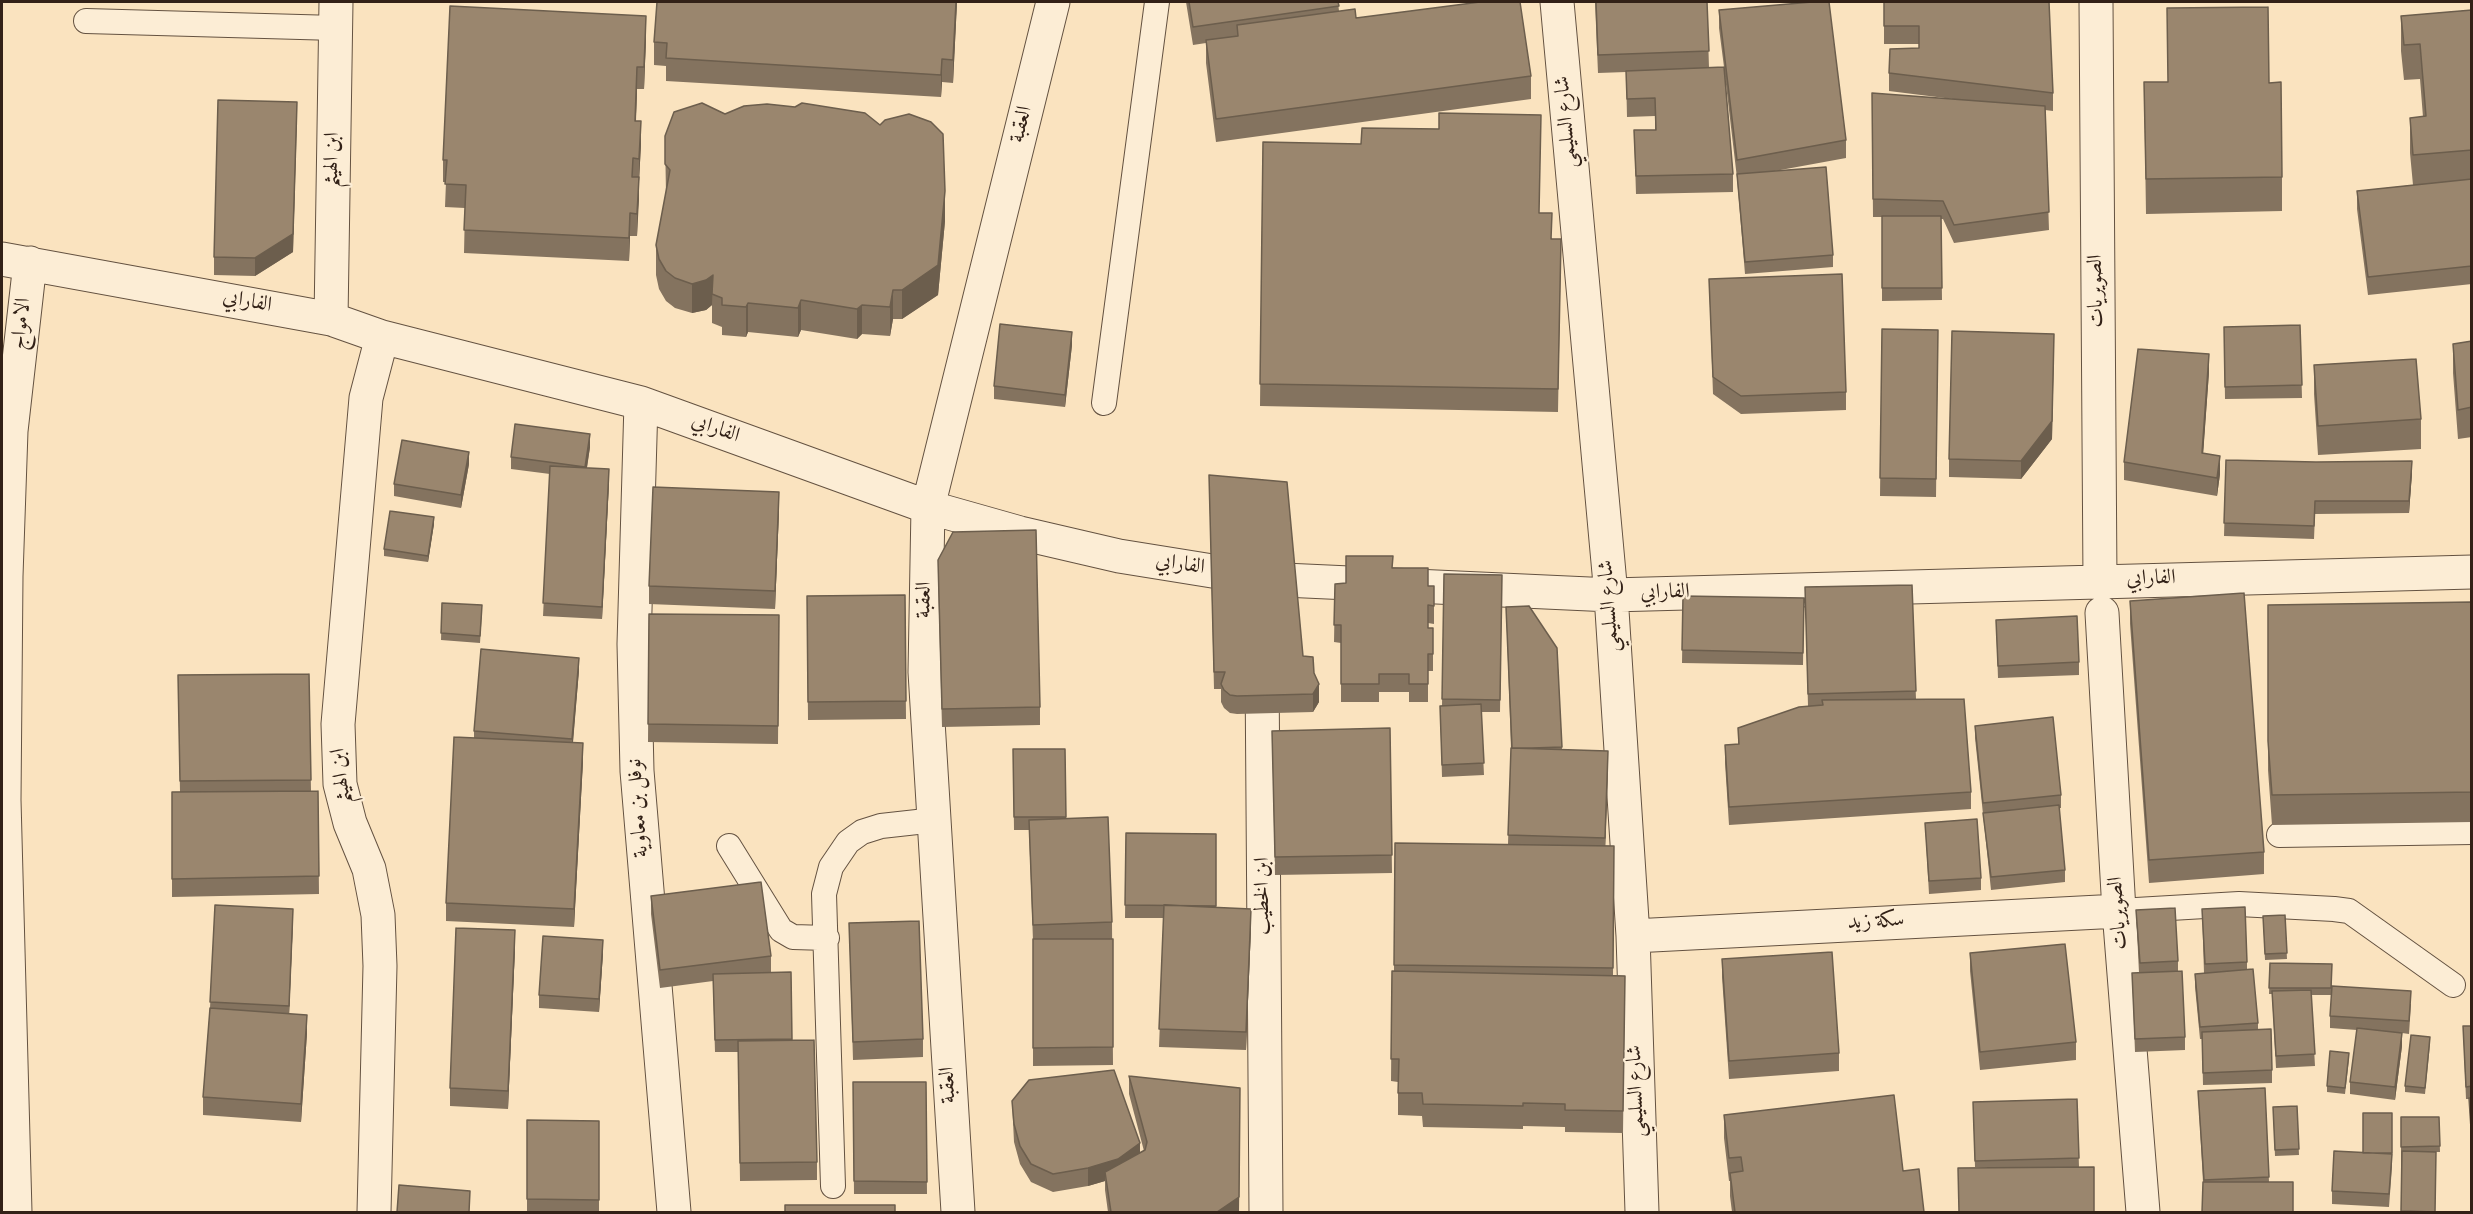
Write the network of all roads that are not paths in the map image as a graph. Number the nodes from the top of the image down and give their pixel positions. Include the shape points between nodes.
1 (1053, 2) edge
2 (1157, 2) edge
3 (1557, 2) edge
4 (2095, 2) edge
5 (336, 15) edge
6 (86, 21) dead end
7 (16, 261) edge
8 (331, 319) junction
9 (382, 337) junction
10 (642, 403) junction
11 (1104, 403) dead end
12 (928, 507) junction
13 (2472, 572) edge
14 (2100, 581) junction
15 (1611, 595) junction
16 (2102, 614) dead end
17 (1262, 639) edge
18 (935, 820) junction
19 (2472, 832) edge
20 (2278, 836) edge
21 (729, 846) dead end
22 (2119, 910) junction
23 (1633, 936) junction
24 (826, 938) junction
25 (2453, 986) dead end
26 (833, 1186) dead end
27 (15, 1212) edge
28 (374, 1212) edge
29 (674, 1212) edge
30 (958, 1212) edge
31 (1266, 1212) edge
32 (1642, 1212) edge
33 (2143, 1212) edge

1 - 12 street, العقبة
2 - 11 lane
3 - 15 street, شارع السليمي
4 - 14 street, الصويريات
5 - 6 lane
5 - 8 street, ابن الهيثم
7 - 8 street, الفارابي
7 - 27 street, الامواج via 4,801
8 - 9 street, الفارابي
9 - 10 street, الفارابي
9 - 28 street, ابن الهيثم via 366,398 338,724 340,784 350,823 369,869 378,915
10 - 12 street, الفارابي
10 - 29 street, نوفل بن معاوية via 634,644 637,771
12 - 15 street, الفارابي via 1262,591
12 - 18 street, العقبة via 925,672
13 - 14 street, الفارابي
14 - 15 street, الفارابي
15 - 23 street, شارع السليمي
16 - 22 street, الصويريات
17 - 31 street, ابن الخطيب
18 - 24 lane via 881,826 848,842 831,867 824,894
18 - 30 street, العقبة
19 - 20 lane
21 - 24 lane via 781,930 793,936
22 - 23 street, سكة زيد
22 - 25 lane via 2239,904 2349,911
22 - 33 street, الصويريات
23 - 32 street, شارع السليمي
24 - 26 lane

